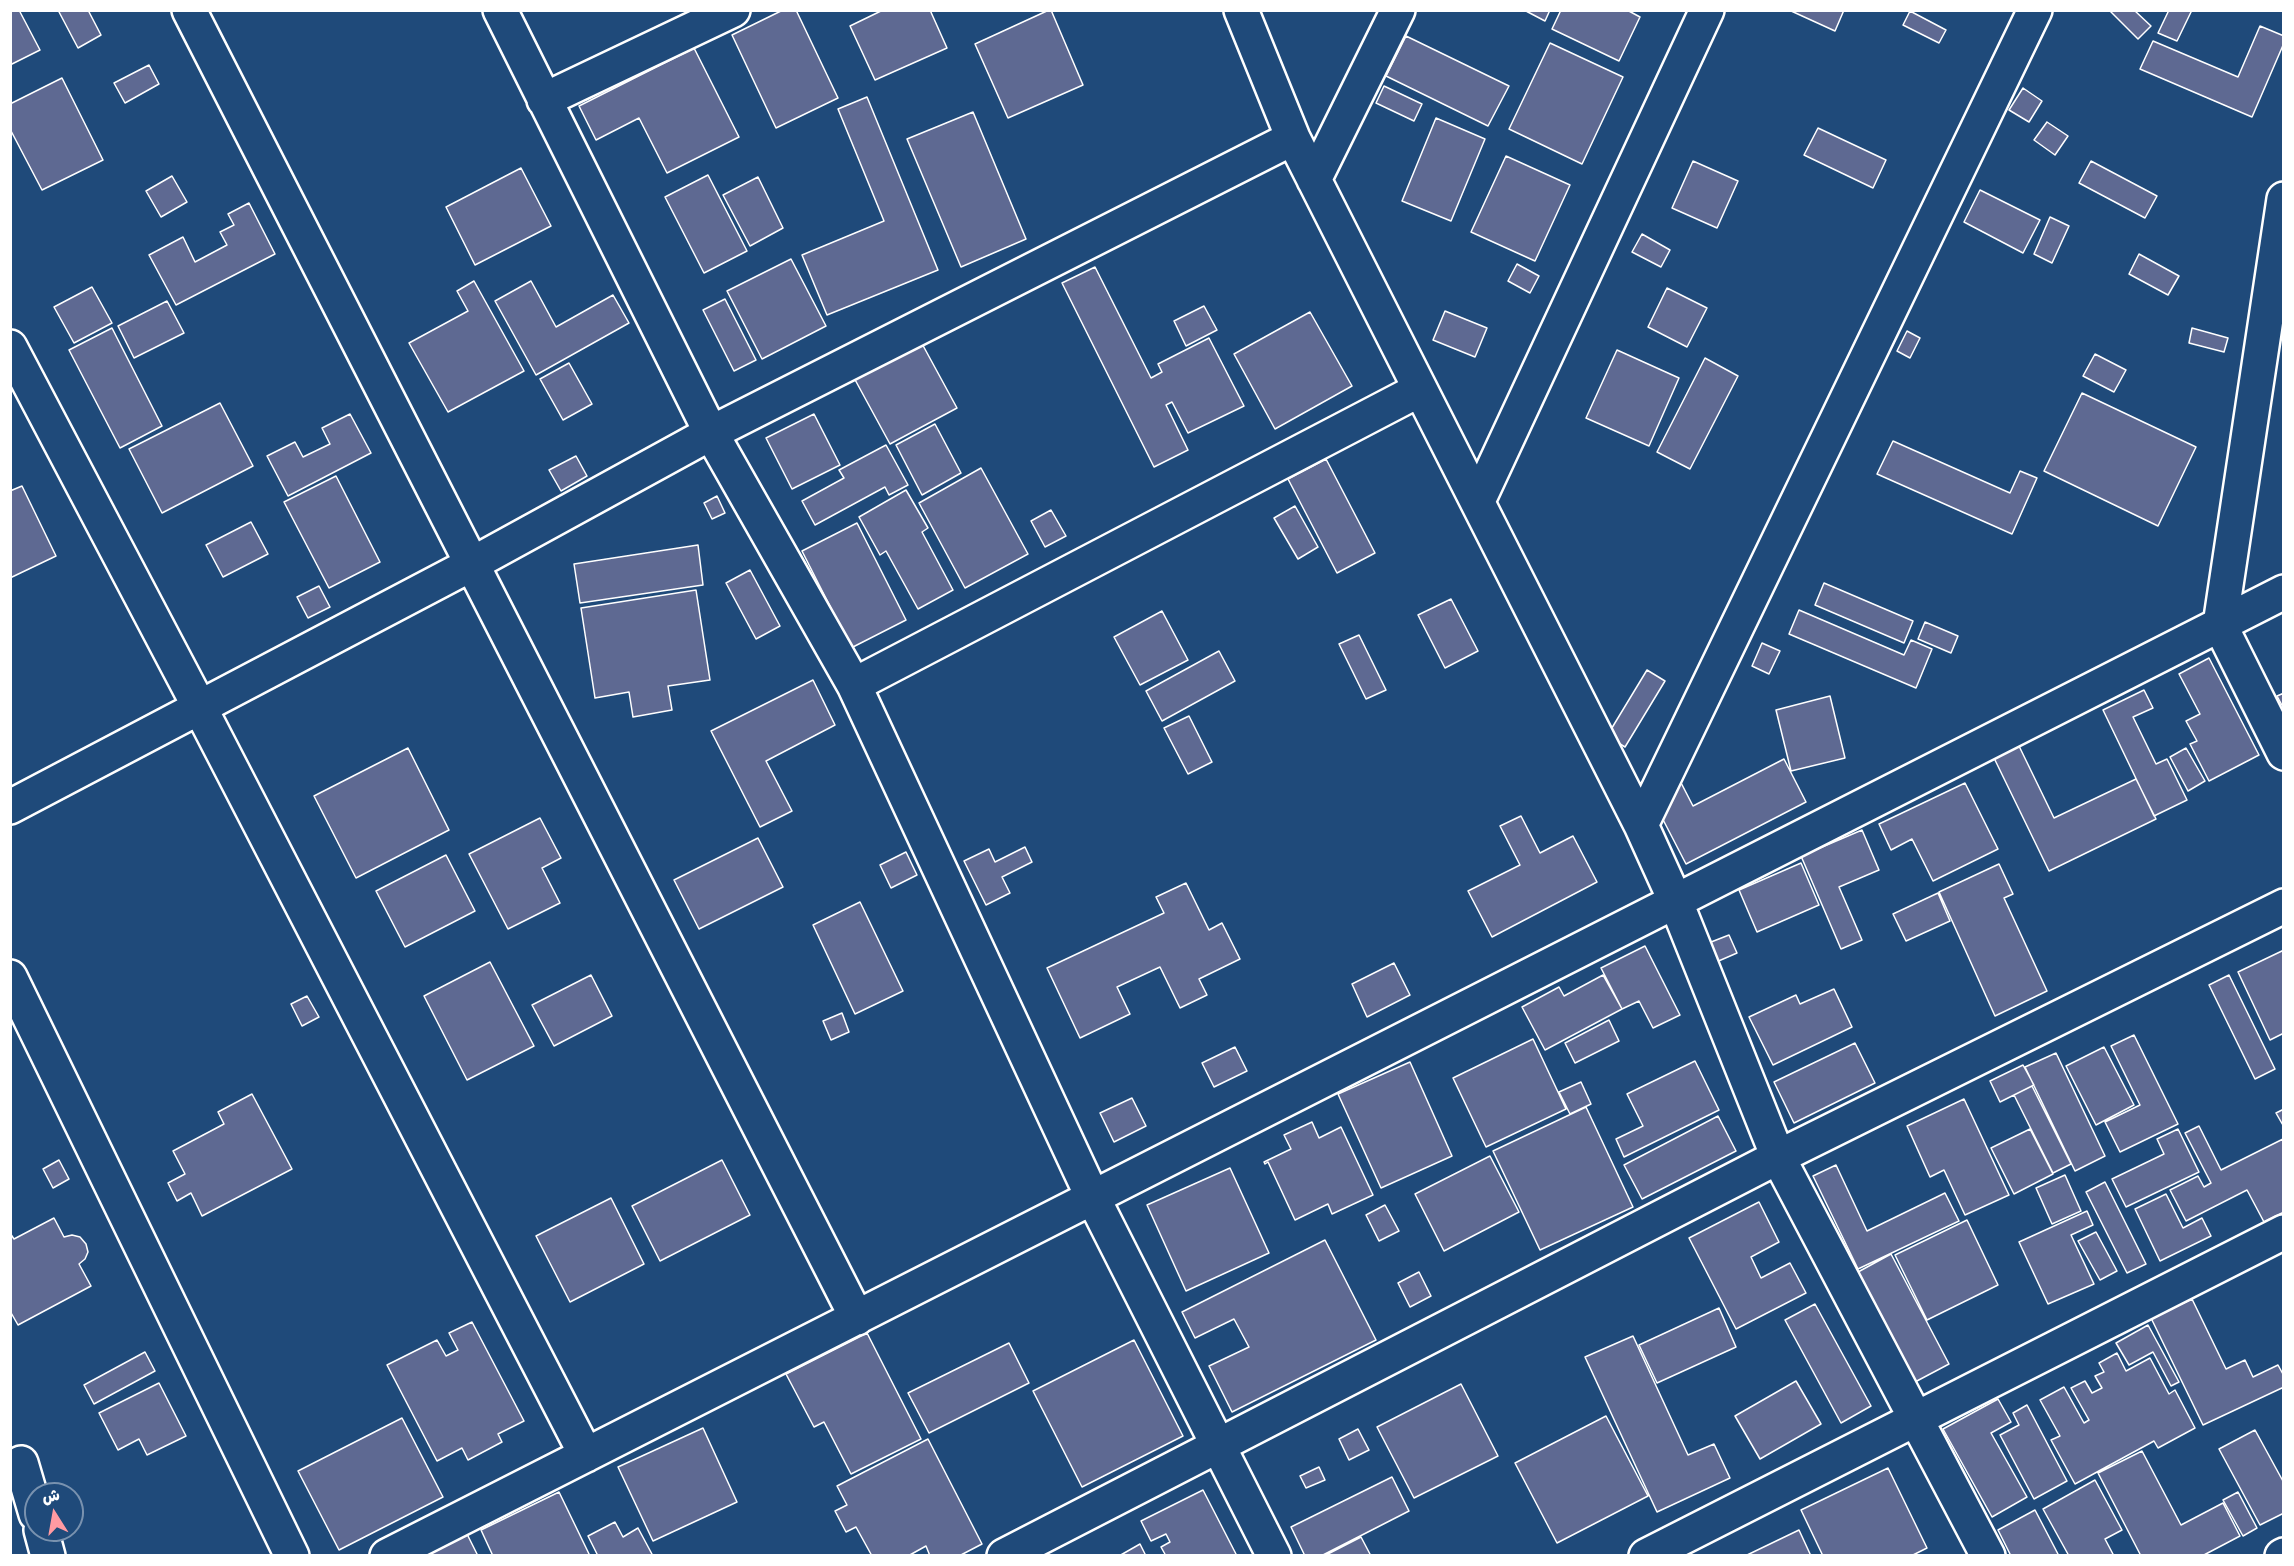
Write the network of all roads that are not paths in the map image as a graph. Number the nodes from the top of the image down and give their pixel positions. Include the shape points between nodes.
1 (189, 10) edge
2 (500, 10) edge
3 (733, 10) edge
4 (1241, 10) edge
5 (1398, 10) edge
6 (1707, 10) edge
7 (2035, 10) edge
8 (544, 100) junction
9 (1293, 138) junction
10 (1314, 180) junction
11 (2283, 199) edge
12 (10, 347) edge
13 (1419, 390) junction
14 (711, 433) junction
15 (1478, 501) junction
16 (472, 564) junction
17 (2283, 592) edge
18 (2220, 625) junction
19 (854, 685) junction
20 (200, 708) junction
21 (2283, 753) edge
22 (10, 807) edge
23 (1641, 825) junction
24 (1675, 900) junction
25 (2283, 906) edge
26 (10, 977) edge
27 (1778, 1156) junction
28 (1092, 1196) junction
29 (2283, 1232) edge
30 (857, 1318) junction
31 (1916, 1418) junction
32 (1219, 1446) junction
33 (586, 1455) junction
34 (21, 1463) dead end
35 (27, 1482) edge
36 (292, 1556) edge
37 (387, 1556) edge
38 (1004, 1556) edge
39 (1274, 1556) edge
40 (1646, 1556) edge
41 (1988, 1556) edge

1 - 16 street
2 - 8 street
3 - 8 street
4 - 9 street
5 - 10 street
6 - 15 street
7 - 23 street
8 - 14 street
9 - 10 street
9 - 14 street
10 - 13 street
11 - 18 street
12 - 20 street
13 - 15 street
13 - 19 street
14 - 16 street
14 - 19 street
15 - 23 street
16 - 20 street
16 - 30 street
17 - 18 street
18 - 21 street
18 - 24 street
19 - 28 street
20 - 22 street
20 - 33 street
23 - 24 street
24 - 27 street
24 - 28 street
25 - 27 street
26 - 36 street
27 - 31 street
27 - 32 street
28 - 30 street
28 - 32 street
29 - 31 street
30 - 33 street
31 - 40 street
31 - 41 street
32 - 38 street
32 - 39 street
33 - 37 street
34 - 35 street

